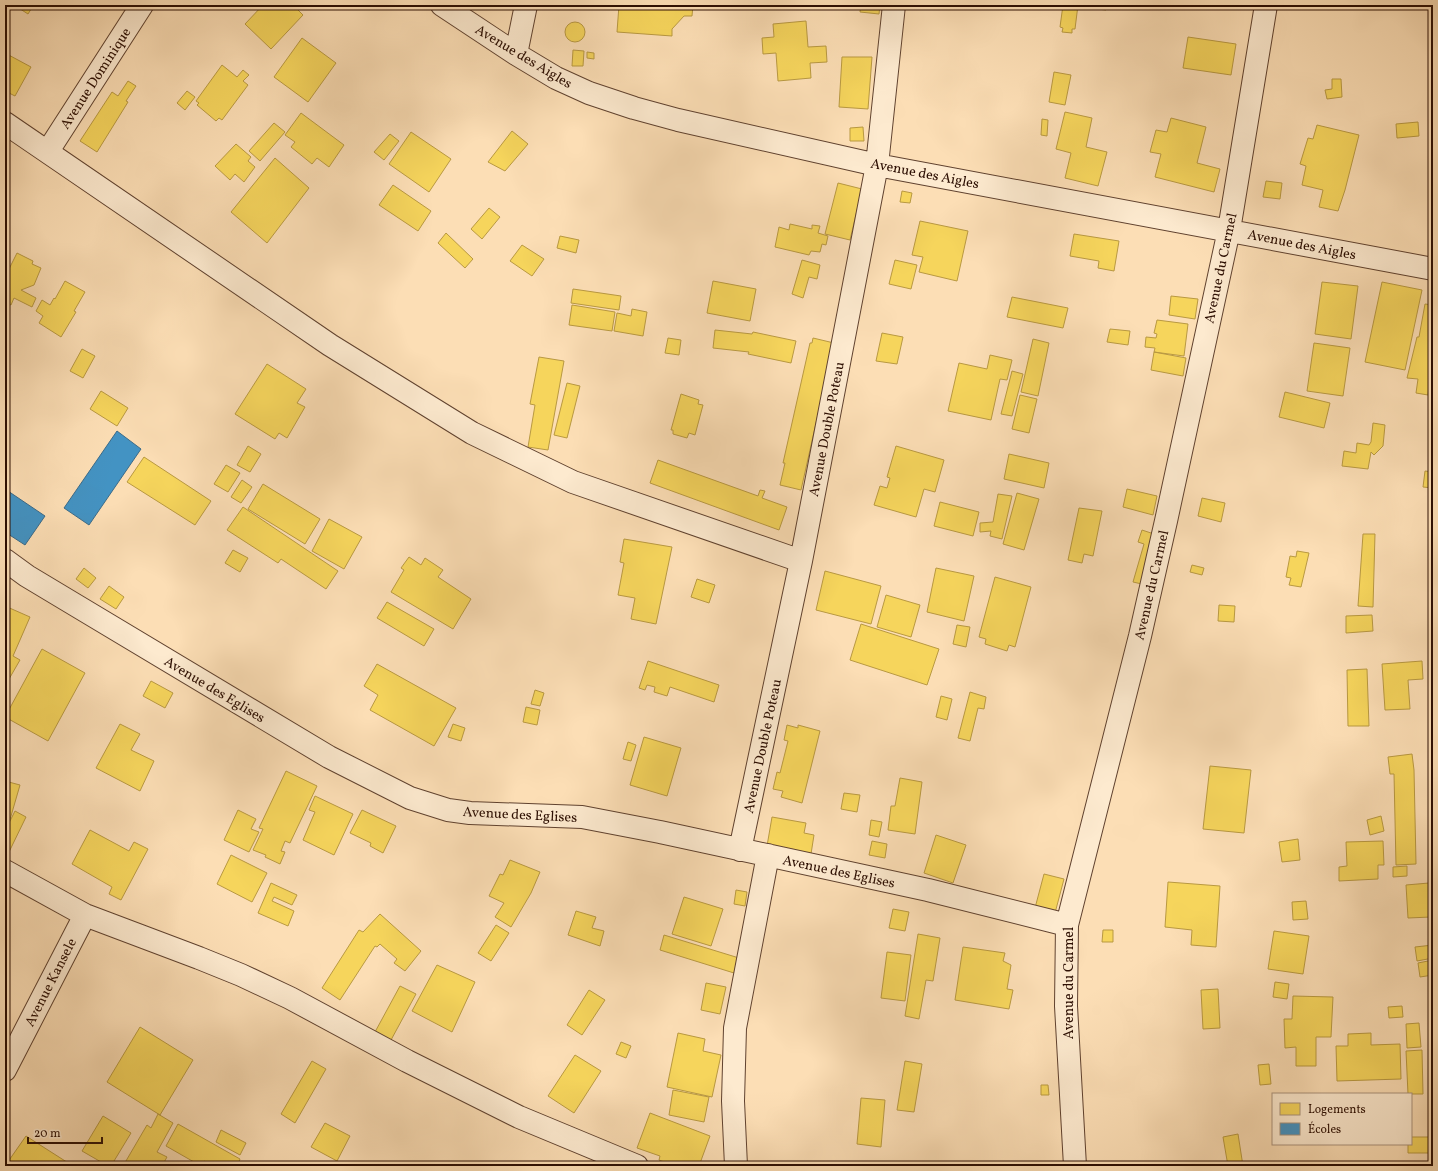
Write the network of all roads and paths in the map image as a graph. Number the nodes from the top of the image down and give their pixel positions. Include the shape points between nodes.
1 (142, 5) edge
2 (442, 5) edge
3 (526, 5) edge
4 (894, 5) edge
5 (1266, 5) edge
6 (516, 54) junction
7 (5, 123) edge
8 (48, 151) junction
9 (877, 165) junction
10 (1228, 230) junction
11 (1433, 269) edge
12 (5, 560) edge
13 (801, 561) junction
14 (740, 850) junction
15 (768, 855) junction
16 (5, 871) edge
17 (85, 915) junction
18 (1067, 925) junction
19 (5, 1070) edge
20 (637, 1166) edge
21 (736, 1166) edge
22 (1075, 1166) edge

1 - 8 street, Avenue Dominique
2 - 6 street, Avenue des Aigles
3 - 6 street
4 - 9 street, Avenue Double Poteau
5 - 10 street, Avenue du Carmel
6 - 9 street, Avenue des Aigles via 556,78 589,93 634,108
7 - 8 street
8 - 13 street via 330,345 472,433 573,482
9 - 10 street, Avenue des Aigles
9 - 13 street, Avenue Double Poteau
10 - 11 street, Avenue des Aigles
10 - 18 street, Avenue du Carmel via 1142,628
12 - 14 street, Avenue des Eglises via 76,606 329,757 410,798 448,810 470,813 582,817
13 - 14 street, Avenue Double Poteau
14 - 15 street, Avenue des Eglises
15 - 18 street, Avenue des Eglises via 928,890
15 - 21 street via 735,1028 733,1101
16 - 17 street
17 - 19 street, Avenue Kansele
17 - 20 street via 241,975 519,1117
18 - 22 street, Avenue du Carmel via 1066,1006

